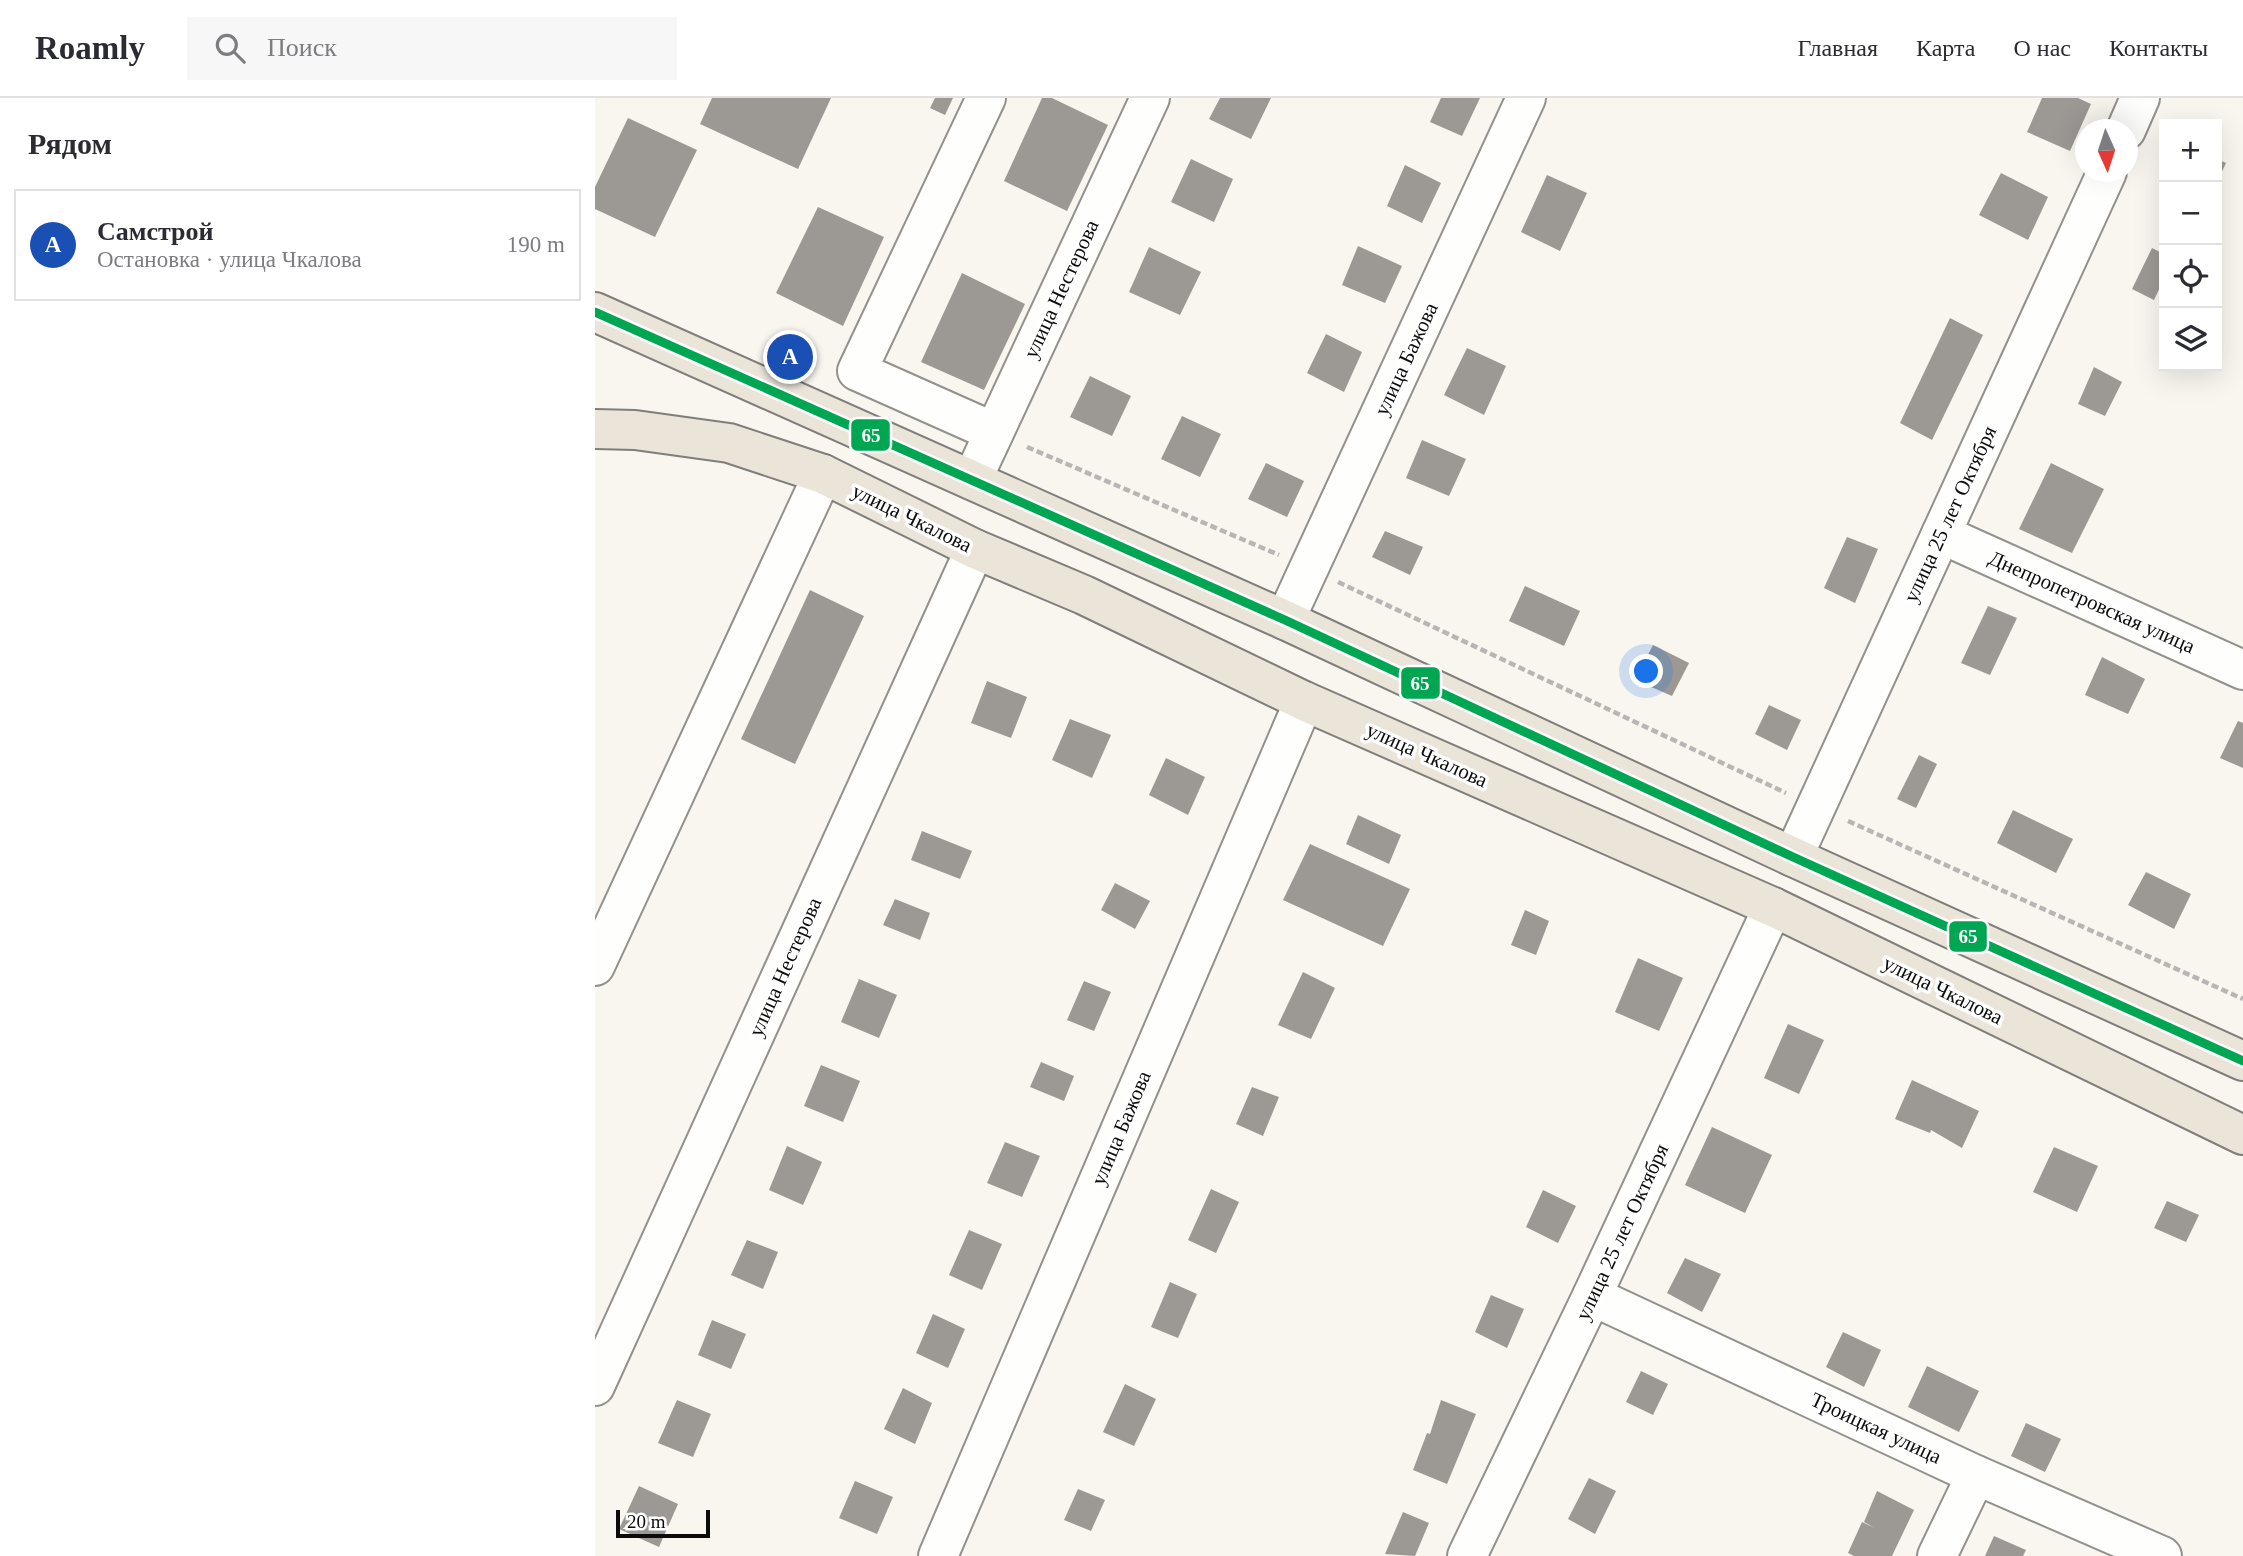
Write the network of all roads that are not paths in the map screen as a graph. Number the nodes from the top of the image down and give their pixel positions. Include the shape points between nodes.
1 (986, 98) edge
2 (1150, 98) edge
3 (1526, 98) edge
4 (2140, 98) edge
5 (2131, 119) edge
6 (2102, 182) edge
7 (595, 312) edge
8 (857, 371) junction
9 (835, 420) junction
10 (595, 429) edge
11 (994, 432) junction
12 (823, 474) junction
13 (972, 481) junction
14 (1941, 534) junction
15 (975, 549) junction
16 (1285, 620) junction
17 (2243, 670) edge
18 (1304, 701) junction
19 (1793, 857) junction
20 (1773, 907) junction
21 (595, 966) edge
22 (2243, 1061) edge
23 (2243, 1135) edge
24 (1592, 1297) junction
25 (595, 1385) edge
26 (1976, 1475) junction
27 (939, 1556) edge
28 (1467, 1556) edge
29 (1937, 1556) edge
30 (2162, 1556) edge

1 - 8 street
2 - 11 street, улица Нестерова
3 - 16 street, улица Бажова
4 - 5 street
6 - 14 street, улица 25 лет Октября
7 - 9 main road
8 - 9 street
8 - 11 street
9 - 13 main road
10 - 12 main road, улица Чкалова via 729,443
11 - 13 street, улица Нестерова
12 - 15 main road, улица Чкалова
12 - 21 street
13 - 16 main road
14 - 17 street, Днепропетровская улица
14 - 19 street, улица 25 лет Октября
15 - 18 main road, улица Чкалова via 1084,594
15 - 25 street, улица Нестерова
16 - 19 main road
18 - 20 main road, улица Чкалова
18 - 27 street, улица Бажова
19 - 22 main road
20 - 23 main road, улица Чкалова
20 - 24 street, улица 25 лет Октября
24 - 26 street, Троицкая улица
24 - 28 street, улица 25 лет Октября
26 - 29 street
26 - 30 street, Троицкая улица

